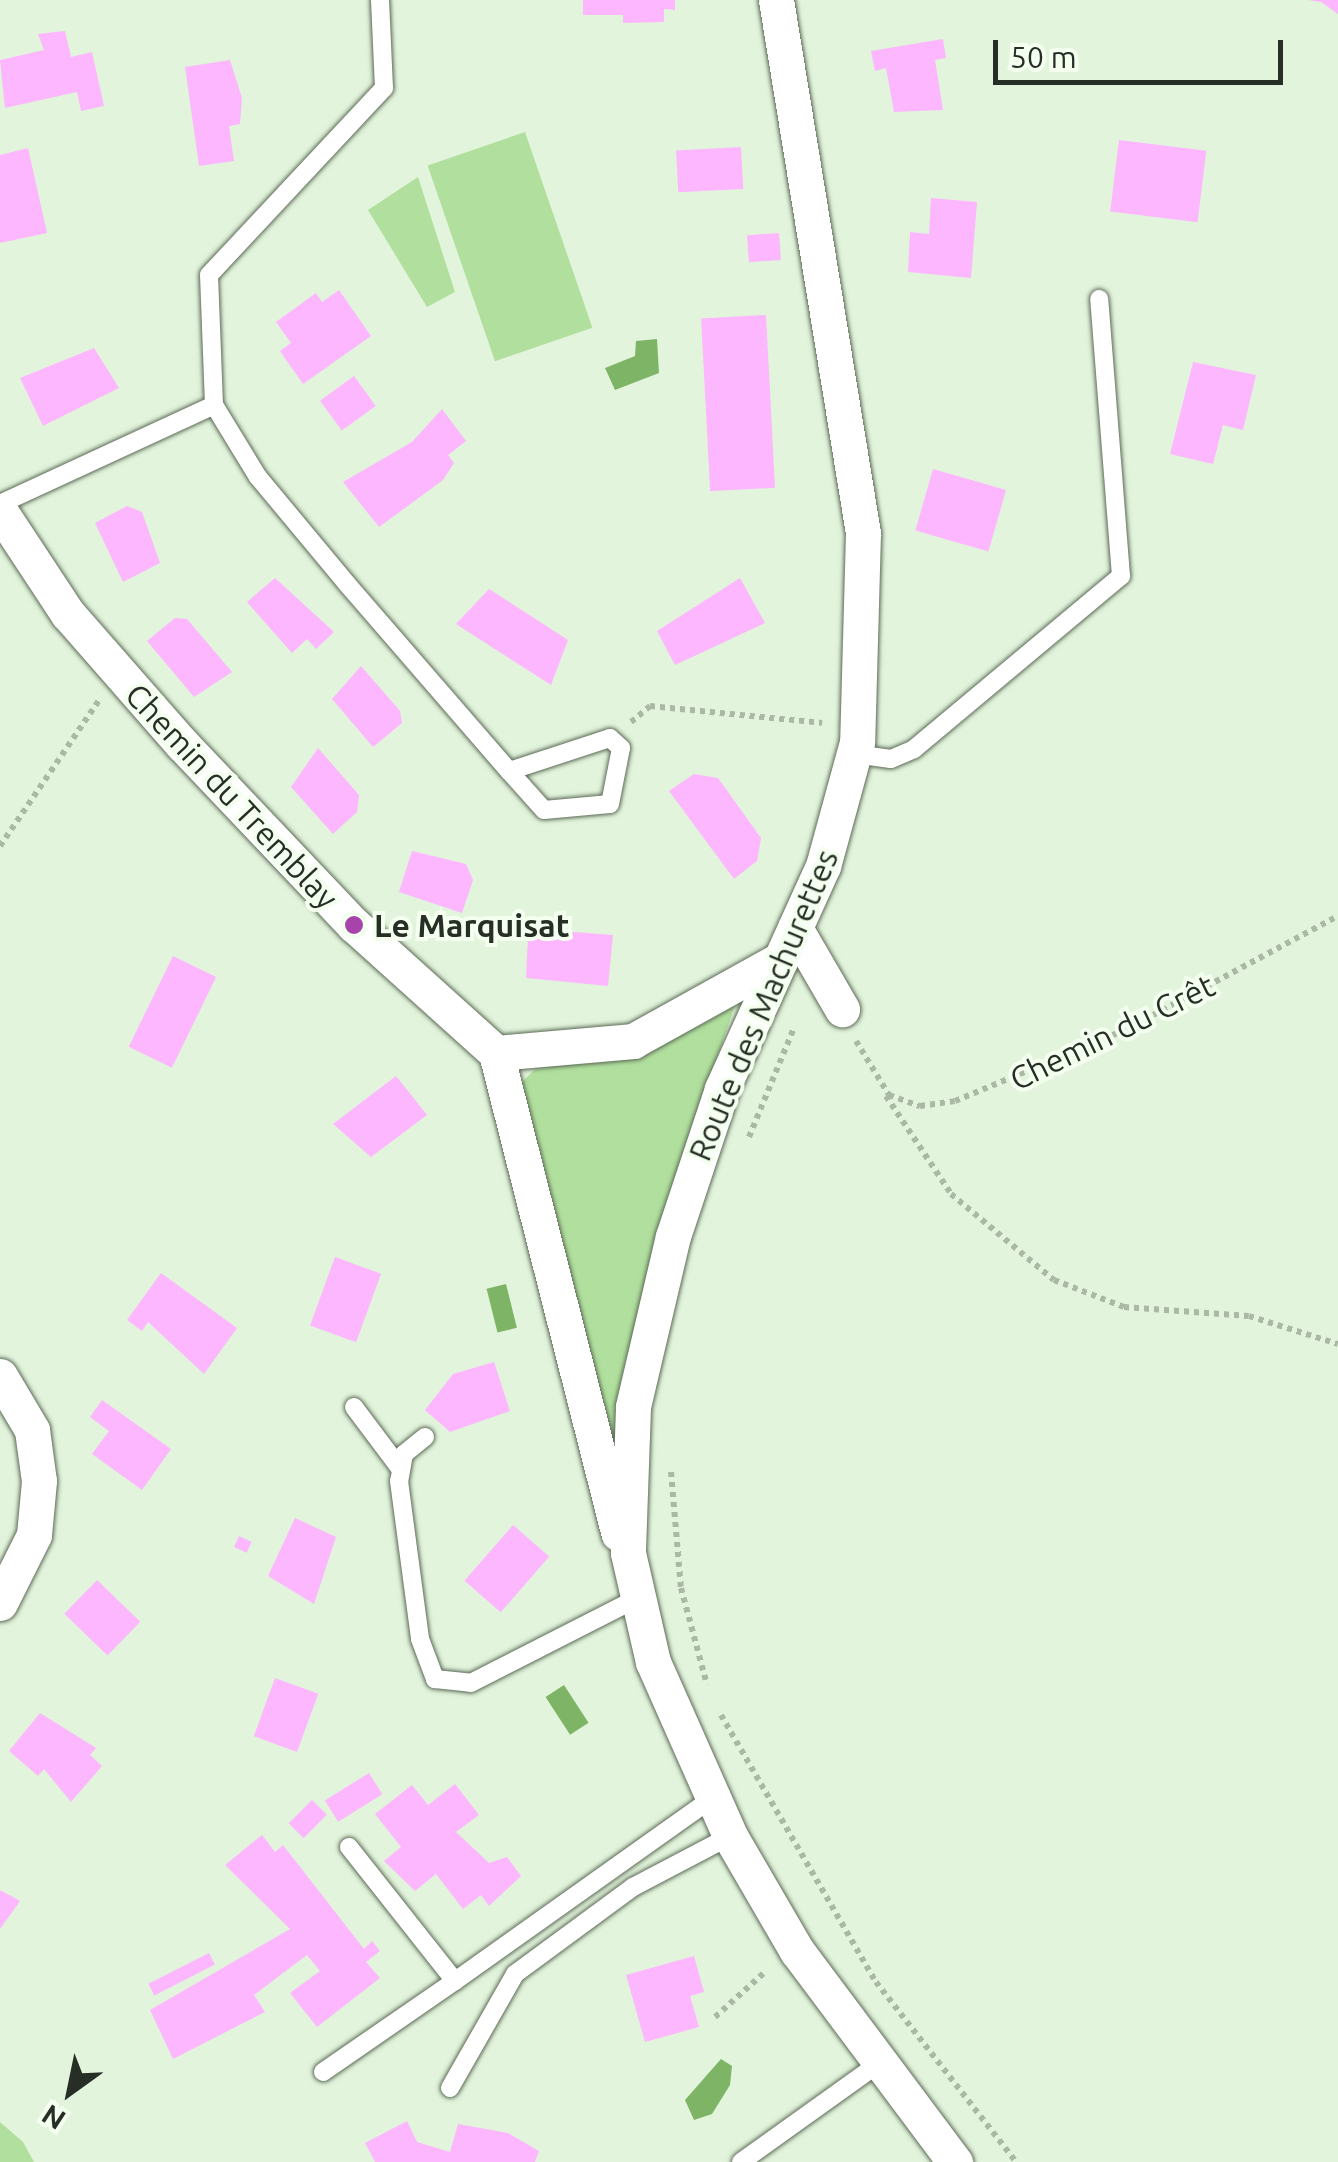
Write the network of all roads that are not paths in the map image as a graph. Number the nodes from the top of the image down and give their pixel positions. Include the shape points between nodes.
1 (380, 0) edge
2 (776, 0) edge
3 (1099, 299) dead end
4 (214, 406) junction
5 (0, 507) edge
6 (857, 740) junction
7 (509, 771) junction
8 (788, 944) junction
9 (842, 1009) road end
10 (496, 1053) junction
11 (0, 1376) edge
12 (354, 1407) dead end
13 (425, 1437) dead end
14 (400, 1467) junction
15 (628, 1553) junction
16 (634, 1600) junction
17 (0, 1602) edge
18 (711, 1799) junction
19 (730, 1836) junction
20 (349, 1847) dead end
21 (454, 1981) junction
22 (878, 2064) junction
23 (323, 2072) dead end
24 (450, 2088) dead end
25 (741, 2162) edge
26 (955, 2162) edge

1 - 4 lane via 384,88 209,275
2 - 6 street, Route des Machurettes via 863,533
3 - 6 lane via 1121,576 914,750 891,759
4 - 5 lane
4 - 7 lane via 258,476
5 - 10 street, Chemin du Tremblay via 118,674 354,925
6 - 8 street, Route des Machurettes
7 - 7 lane via 554,814 599,811 610,804 621,748 610,738
8 - 9 street via 820,967
8 - 10 street via 644,1037
8 - 15 street, Route des Machurettes via 699,1151 648,1324 634,1407
10 - 15 street via 612,1522
11 - 17 street via 32,1430 39,1481 34,1535
12 - 14 lane
13 - 14 lane
14 - 16 lane via 420,1639 430,1672 449,1687
15 - 16 street, Route des Machurettes
16 - 18 street, Route des Machurettes
18 - 19 street, Route des Machurettes
18 - 21 lane
19 - 22 street, Route des Machurettes
19 - 24 lane via 633,1887 515,1974
20 - 21 lane
21 - 23 lane
22 - 25 lane
22 - 26 street, Route des Machurettes

